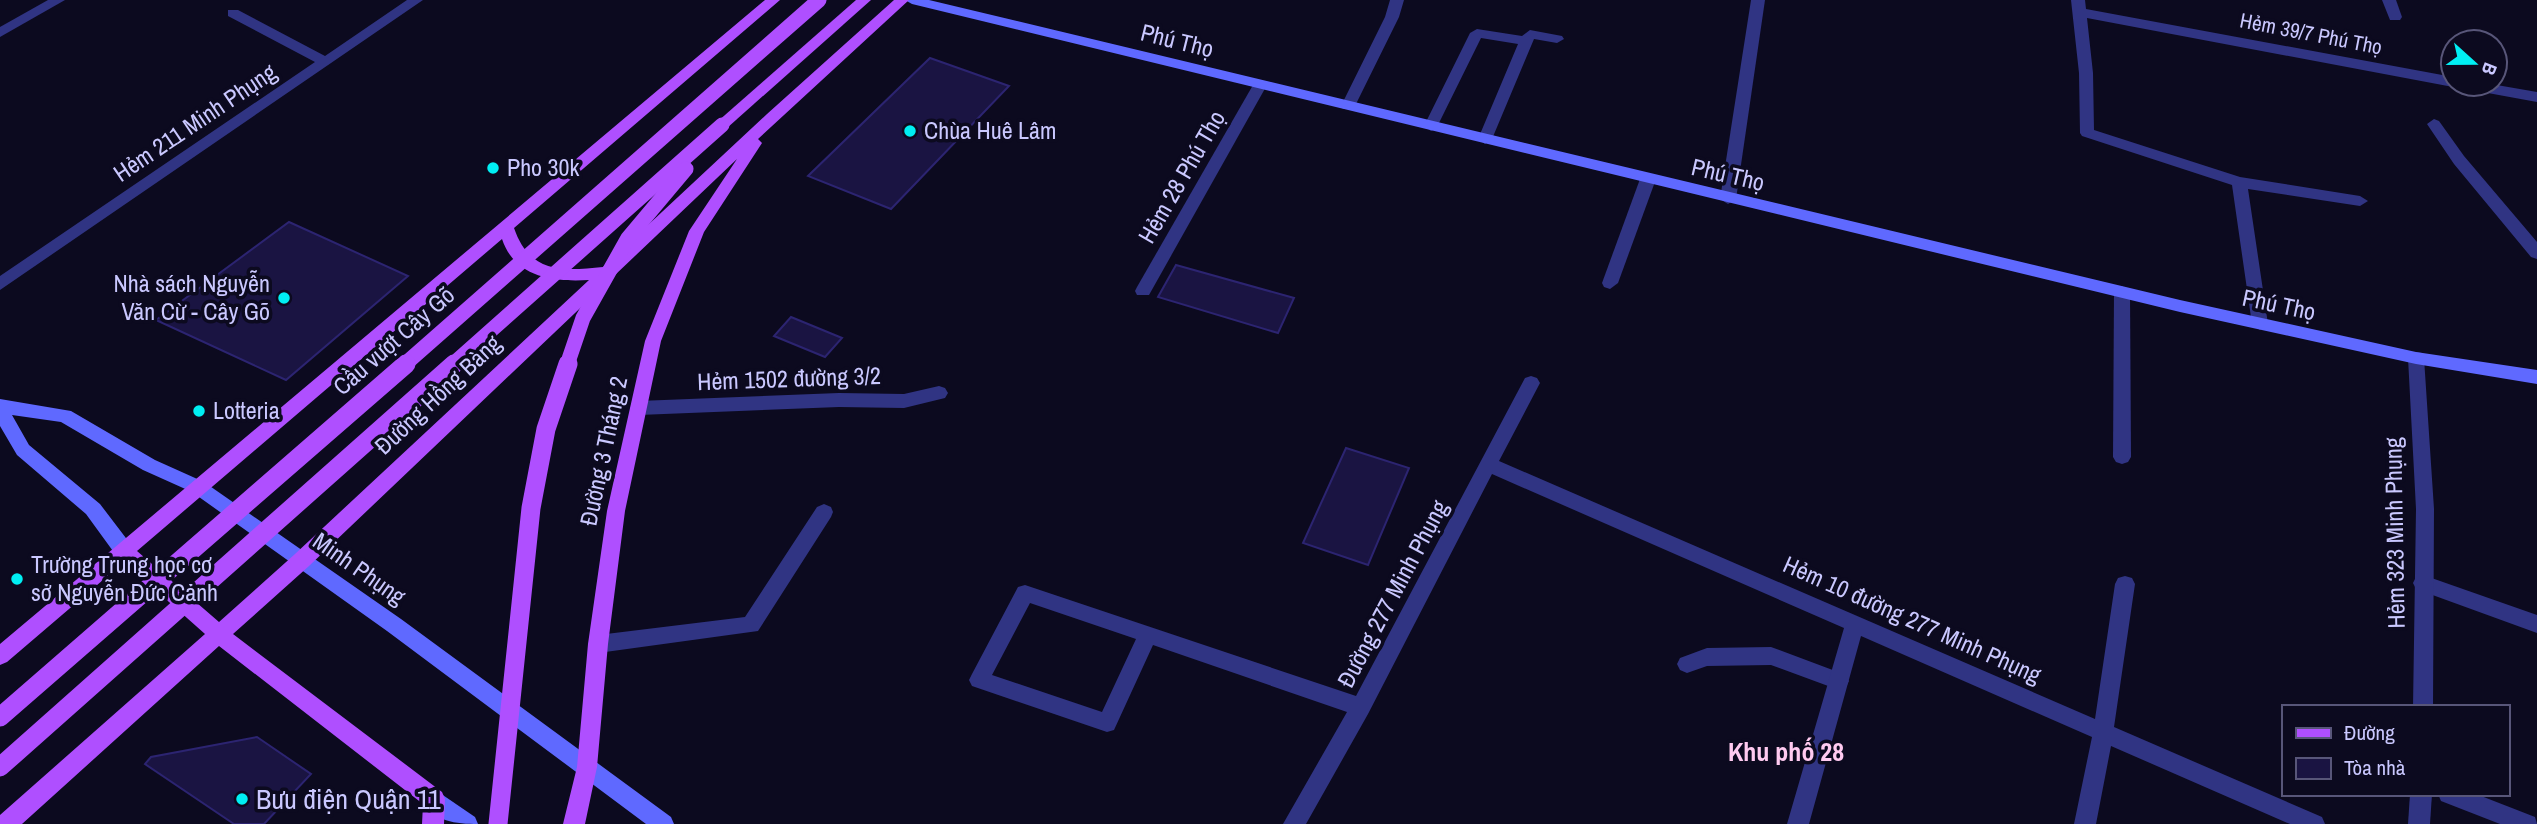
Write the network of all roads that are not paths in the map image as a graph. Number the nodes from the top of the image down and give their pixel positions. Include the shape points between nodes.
1 (58, 0) edge
2 (416, 0) edge
3 (773, 0) edge
4 (819, 0) edge
5 (864, 0) edge
6 (902, 0) edge
7 (912, 0) edge
8 (1397, 0) edge
9 (1758, 0) edge
10 (2389, 0) edge
11 (2078, 6) edge
12 (233, 13) dead end
13 (2395, 17) dead end
14 (0, 33) edge
15 (1557, 39) dead end
16 (1526, 41) junction
17 (326, 62) junction
18 (2439, 79) edge
19 (1260, 85) junction
20 (2509, 92) edge
21 (2537, 97) edge
22 (1348, 106) junction
23 (772, 117) junction
24 (2434, 124) dead end
25 (722, 125) junction
26 (1431, 126) junction
27 (1485, 139) junction
28 (1648, 179) junction
29 (2239, 181) junction
30 (1728, 199) junction
31 (2360, 201) dead end
32 (506, 227) junction
33 (2537, 253) edge
34 (607, 272) junction
35 (1610, 283) dead end
36 (0, 284) edge
37 (1143, 291) dead end
38 (2122, 292) junction
39 (2260, 324) junction
40 (2416, 358) junction
41 (2537, 377) edge
42 (1531, 383) dead end
43 (939, 394) dead end
44 (0, 408) edge
45 (639, 408) junction
46 (2122, 457) dead end
47 (1489, 465) junction
48 (198, 487) junction
49 (824, 512) dead end
50 (125, 552) junction
51 (302, 560) junction
52 (2423, 583) junction
53 (2125, 584) dead end
54 (1855, 623) junction
55 (2537, 624) edge
56 (220, 635) junction
57 (1148, 635) junction
58 (598, 644) junction
59 (0, 656) edge
60 (1687, 664) dead end
61 (1839, 681) junction
62 (2423, 705) edge
63 (1361, 707) junction
64 (0, 717) edge
65 (2103, 732) junction
66 (0, 767) edge
67 (587, 767) junction
68 (2421, 796) edge
69 (2453, 796) edge
70 (435, 799) junction
71 (6, 824) edge
72 (433, 824) edge
73 (467, 824) edge
74 (498, 824) edge
75 (574, 824) edge
76 (663, 824) edge
77 (1294, 824) edge
78 (1798, 824) edge
79 (2085, 824) edge
80 (2314, 824) edge
81 (2418, 824) edge
82 (2526, 824) edge

1 - 14 street
2 - 17 street, Hẻm 211 Minh Phụng
3 - 32 main road
4 - 64 main road, Cầu vượt Cây Gõ, bridge
5 - 25 main road
6 - 23 main road, Đường Hồng Bàng
7 - 19 main road, Phú Thọ
8 - 22 street
9 - 30 street
10 - 13 street
11 - 18 street, Hẻm 39/7 Phú Thọ
11 - 29 street via 2087,133
12 - 17 street
15 - 16 street via 1530,34
16 - 26 street via 1477,33
16 - 27 street
17 - 36 street, Hẻm 211 Minh Phụng
19 - 22 main road, Phú Thọ
19 - 37 street, Hẻm 28 Phú Thọ
20 - 21 street
22 - 26 main road, Phú Thọ
23 - 34 main road, Đường Hồng Bàng
23 - 45 main road, Đường 3 Tháng 2 via 697,231 653,341
24 - 33 street
25 - 66 main road, bridge
25 - 74 main road, bridge via 628,238 583,318 564,370 546,429 531,508
26 - 27 main road, Phú Thọ
27 - 28 main road, Phú Thọ
28 - 30 main road, Phú Thọ
28 - 35 street
29 - 31 street
29 - 39 street
30 - 38 main road, Phú Thọ
32 - 34 main road via 510,244 526,264 544,273
32 - 48 main road
34 - 51 main road, Đường Hồng Bàng
38 - 39 main road, Phú Thọ
38 - 46 street
39 - 40 main road, Phú Thọ
40 - 41 main road, Phú Thọ
40 - 52 street, Hẻm 323 Minh Phụng via 2425,509
42 - 47 street, Đường 277 Minh Phụng
43 - 45 street, Hẻm 1502 đường 3/2 via 904,401
44 - 48 main road, Minh Phụng via 65,416 149,465
44 - 50 main road, Minh Phụng via 23,450 93,509
45 - 58 main road, Đường 3 Tháng 2 via 616,511
47 - 54 street, Hẻm 10 đường 277 Minh Phụng
47 - 63 street, Đường 277 Minh Phụng
48 - 50 main road
48 - 51 main road, Minh Phụng
49 - 58 street via 751,625
50 - 56 main road, Minh Phụng
50 - 59 main road
51 - 56 main road, Đường Hồng Bàng
51 - 67 main road, Minh Phụng
52 - 55 street
52 - 62 street, Hẻm 323 Minh Phụng
53 - 65 street
54 - 61 street
54 - 65 street, Hẻm 10 đường 277 Minh Phụng
56 - 70 main road, Minh Phụng
56 - 71 main road, Đường Hồng Bàng
57 - 57 street via 1025,593 979,680 1107,723
57 - 63 street
58 - 67 main road, Đường 3 Tháng 2
60 - 61 street via 1707,657 1771,656
61 - 78 street
63 - 77 street, Đường 277 Minh Phụng
65 - 79 street
65 - 80 street, Hẻm 10 đường 277 Minh Phụng
67 - 75 main road, Đường 3 Tháng 2
67 - 76 main road, Minh Phụng
68 - 81 street
69 - 82 street
70 - 72 main road
70 - 73 main road, Minh Phụng

